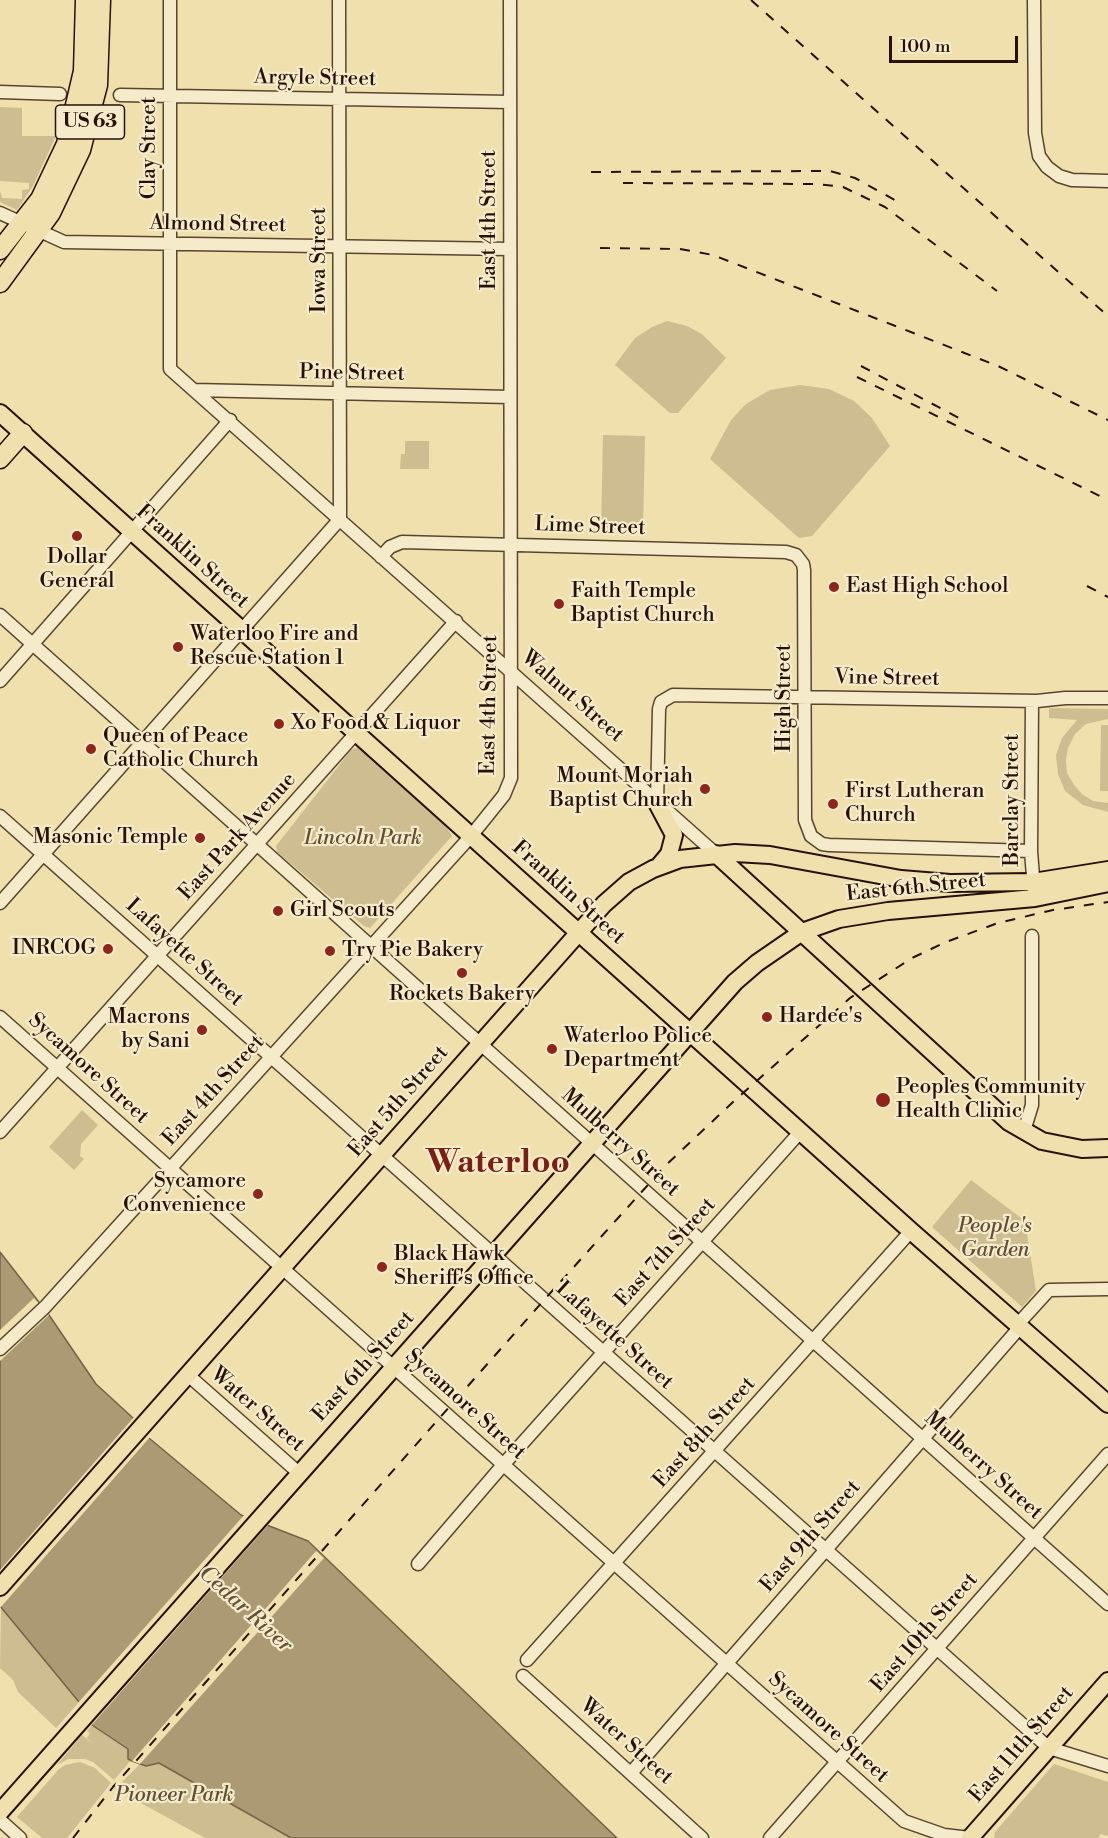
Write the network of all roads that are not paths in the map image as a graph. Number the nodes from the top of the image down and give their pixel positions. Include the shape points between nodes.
1 (85, 0) edge
2 (101, 0) edge
3 (170, 0) edge
4 (339, 0) edge
5 (510, 0) edge
6 (1034, 0) edge
7 (0, 93) edge
8 (60, 94) dead end
9 (120, 95) dead end
10 (170, 96) junction
11 (339, 99) junction
12 (509, 102) junction
13 (1108, 181) edge
14 (0, 213) edge
15 (29, 228) junction
16 (170, 244) junction
17 (339, 246) junction
18 (509, 249) junction
19 (0, 250) edge
20 (0, 283) edge
21 (170, 369) joint
22 (194, 390) junction
23 (339, 393) junction
24 (510, 398) junction
25 (0, 413) edge
26 (230, 420) junction
27 (23, 433) junction
28 (0, 459) edge
29 (340, 519) junction
30 (131, 532) junction
31 (512, 544) junction
32 (381, 556) junction
33 (801, 560) joint
34 (0, 615) edge
35 (456, 621) junction
36 (241, 631) junction
37 (32, 644) junction
38 (512, 675) junction
39 (0, 681) edge
40 (805, 697) junction
41 (1108, 698) edge
42 (1032, 701) junction
43 (356, 733) junction
44 (142, 742) junction
45 (657, 803) junction
46 (0, 816) edge
47 (471, 836) junction
48 (257, 845) junction
49 (1031, 851) junction
50 (43, 854) junction
51 (716, 854) junction
52 (659, 866) junction
53 (1108, 870) edge
54 (1108, 884) edge
55 (1034, 890) junction
56 (0, 903) edge
57 (802, 932) junction
58 (578, 933) junction
59 (1032, 936) dead end
60 (371, 946) junction
61 (158, 956) junction
62 (0, 1017) edge
63 (690, 1032) junction
64 (480, 1044) junction
65 (271, 1057) junction
66 (57, 1068) junction
67 (801, 1131) junction
68 (1024, 1131) junction
69 (0, 1132) edge
70 (592, 1143) junction
71 (1108, 1148) edge
72 (382, 1155) junction
73 (170, 1169) junction
74 (911, 1231) junction
75 (702, 1242) junction
76 (493, 1255) junction
77 (282, 1268) junction
78 (1108, 1289) edge
79 (1019, 1325) junction
80 (814, 1341) junction
81 (0, 1349) edge
82 (603, 1353) junction
83 (394, 1368) junction
84 (188, 1375) junction
85 (1108, 1404) edge
86 (923, 1438) junction
87 (715, 1452) junction
88 (1108, 1454) edge
89 (503, 1465) junction
90 (300, 1474) junction
91 (1034, 1538) junction
92 (825, 1550) junction
93 (418, 1564) dead end
94 (614, 1564) junction
95 (0, 1587) edge
96 (1108, 1604) edge
97 (937, 1649) junction
98 (527, 1660) dead end
99 (726, 1664) junction
100 (523, 1676) dead end
101 (1108, 1681) edge
102 (1049, 1748) junction
103 (837, 1763) junction
104 (1108, 1766) edge
105 (631, 1773) junction
106 (0, 1812) edge
107 (0, 1820) edge
108 (904, 1821) junction
109 (21, 1838) edge
110 (702, 1838) edge
111 (770, 1838) edge
112 (918, 1838) edge
113 (970, 1838) edge

1 - 15 highway, US 63 via 83,71 74,121
2 - 15 highway, US 63 via 100,66 92,116 69,180
3 - 10 street, Clay Street
4 - 11 street, Iowa Street
5 - 12 street, East 4th Street
6 - 13 street via 1035,133 1039,156 1059,176
7 - 8 street
9 - 10 street, Argyle Street
10 - 11 street, Argyle Street
10 - 16 street, Clay Street
11 - 12 street, Argyle Street
11 - 17 street, Iowa Street
12 - 18 street, East 4th Street
14 - 15 street, Almond Street
15 - 16 street, Almond Street via 64,242
15 - 19 highway, US 63
15 - 20 highway, US 63
16 - 17 street, Almond Street
16 - 21 street, Clay Street
17 - 18 street, Almond Street
17 - 23 street, Iowa Street
18 - 24 street, East 4th Street
21 - 22 street, Walnut Street
22 - 23 street, Pine Street
22 - 26 street, Walnut Street
23 - 24 street, Pine Street
23 - 29 street, Iowa Street
24 - 31 street, East 4th Street
25 - 27 main road, Franklin Street
26 - 29 street, Walnut Street
26 - 30 street
27 - 28 highway
27 - 30 main road, Franklin Street
29 - 32 street, Walnut Street
29 - 36 street
30 - 36 main road, Franklin Street
30 - 37 street
31 - 32 street, Lime Street via 402,542
31 - 33 street, Lime Street via 786,552
31 - 38 street, East 4th Street
32 - 35 street, Walnut Street
33 - 40 street, High Street
34 - 37 street, Mulberry Street
35 - 38 street, Walnut Street
35 - 43 street, East Park Avenue
36 - 43 main road, Franklin Street
36 - 44 street
37 - 39 street
37 - 44 street, Mulberry Street
38 - 45 street, Walnut Street
38 - 47 street, East 4th Street via 511,778 504,795
40 - 42 street, Vine Street
40 - 45 street, Vine Street via 666,697 658,709
40 - 49 street, High Street via 806,820 811,836 822,844
41 - 42 street, Vine Street
42 - 49 street, Barclay Street
43 - 47 main road, Franklin Street
43 - 48 street, East Park Avenue
44 - 48 street, Mulberry Street
44 - 50 street
45 - 51 street, Walnut Street
45 - 52 main road via 674,835 669,854
46 - 50 street, Lafayette Street
47 - 58 main road, Franklin Street
47 - 60 street, East 4th Street
48 - 60 street, Mulberry Street
48 - 61 street, East Park Avenue
49 - 55 street, Barclay Street
50 - 56 street
50 - 61 street, Lafayette Street
51 - 52 main road, East 5th Street
51 - 55 main road, East 5th Street via 770,855 929,882
51 - 57 main road, Walnut Street
52 - 58 main road, East 5th Street via 616,892
53 - 55 main road
54 - 55 main road
55 - 57 main road, East 6th Street via 871,913
57 - 63 main road, East 6th Street via 769,952 735,982
57 - 68 main road, Walnut Street
58 - 63 main road, Franklin Street
58 - 64 main road, East 5th Street
59 - 68 street via 1032,1105
60 - 64 street, Mulberry Street
60 - 65 street, East 4th Street
61 - 65 street, Lafayette Street
61 - 66 street, East Park Avenue
62 - 66 street, Sycamore Street
63 - 67 main road, Franklin Street
63 - 70 main road, East 6th Street
64 - 70 street, Mulberry Street
64 - 72 main road, East 5th Street
65 - 72 street, Lafayette Street
65 - 73 street, East 4th Street
66 - 69 street, East Park Avenue
66 - 73 street, Sycamore Street
67 - 74 main road, Franklin Street
67 - 75 street, East 7th Street
68 - 71 main road, Walnut Street via 1061,1145
70 - 75 street, Mulberry Street
70 - 76 main road, East 6th Street
72 - 76 street, Lafayette Street
72 - 77 main road, East 5th Street
73 - 77 street, Sycamore Street
73 - 81 street, East 4th Street via 45,1307
74 - 79 main road, Franklin Street
74 - 80 street, East 8th Street
75 - 80 street, Mulberry Street
75 - 82 street, East 7th Street
76 - 82 street, Lafayette Street
76 - 83 main road, East 6th Street
77 - 83 street, Sycamore Street
77 - 84 main road, East 5th Street
78 - 79 street, East 9th Street via 1049,1290
79 - 85 main road, Franklin Street
79 - 86 street, East 9th Street
80 - 86 street, Mulberry Street
80 - 87 street, East 8th Street
82 - 87 street, Lafayette Street
82 - 89 street, East 7th Street
83 - 89 street, Sycamore Street
83 - 90 main road, East 6th Street
84 - 90 street, Water Street
84 - 95 main road, East 5th Street
86 - 91 street, Mulberry Street
86 - 92 street, East 9th Street
87 - 92 street, Lafayette Street
87 - 94 street, East 8th Street
88 - 91 street, East 10th Street
89 - 93 street, East 7th Street
89 - 94 street, Sycamore Street
90 - 106 main road, East 6th Street
91 - 96 street, Mulberry Street
91 - 97 street, East 10th Street
92 - 97 street, Lafayette Street
92 - 99 street, East 9th Street
94 - 98 street, East 8th Street
94 - 99 street, Sycamore Street
97 - 102 street, Lafayette Street
97 - 103 street, East 10th Street
99 - 103 street, Sycamore Street
99 - 105 street, East 9th Street
100 - 105 street, Water Street
101 - 102 main road, East 11th Street
102 - 104 street, Lafayette Street
102 - 113 main road, East 11th Street
103 - 108 street, Sycamore Street
103 - 111 street, East 10th Street
105 - 110 street, Water Street
107 - 109 street
108 - 112 street, Sycamore Street
108 - 113 street, Sycamore Street via 944,1835

